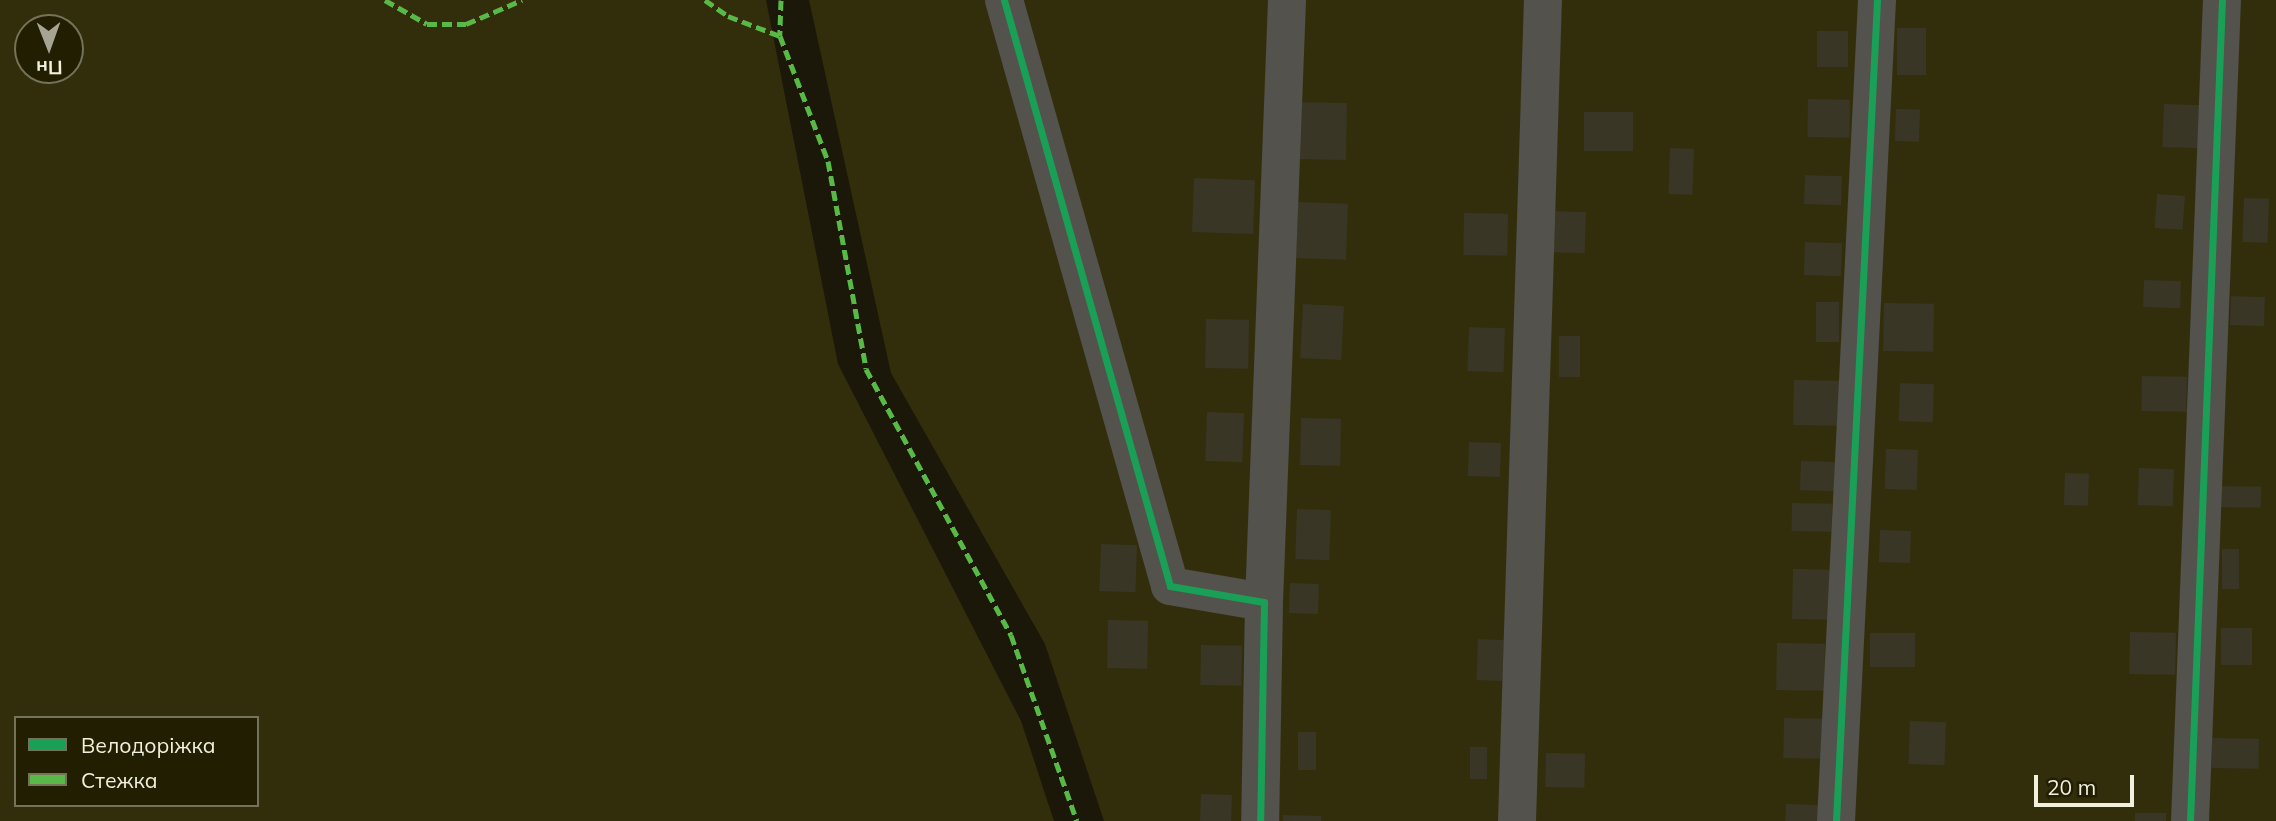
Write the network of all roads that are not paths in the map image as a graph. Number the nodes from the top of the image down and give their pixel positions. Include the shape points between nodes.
1 (1004, 0) edge
2 (1287, 0) edge
3 (1543, 0) edge
4 (1877, 0) edge
5 (2222, 0) edge
6 (1264, 602) junction
7 (1260, 821) edge
8 (1517, 821) edge
9 (1836, 821) edge
10 (2190, 821) edge

1 - 6 street via 1170,586
2 - 6 street
3 - 8 street
4 - 9 street
5 - 10 street
6 - 7 street

